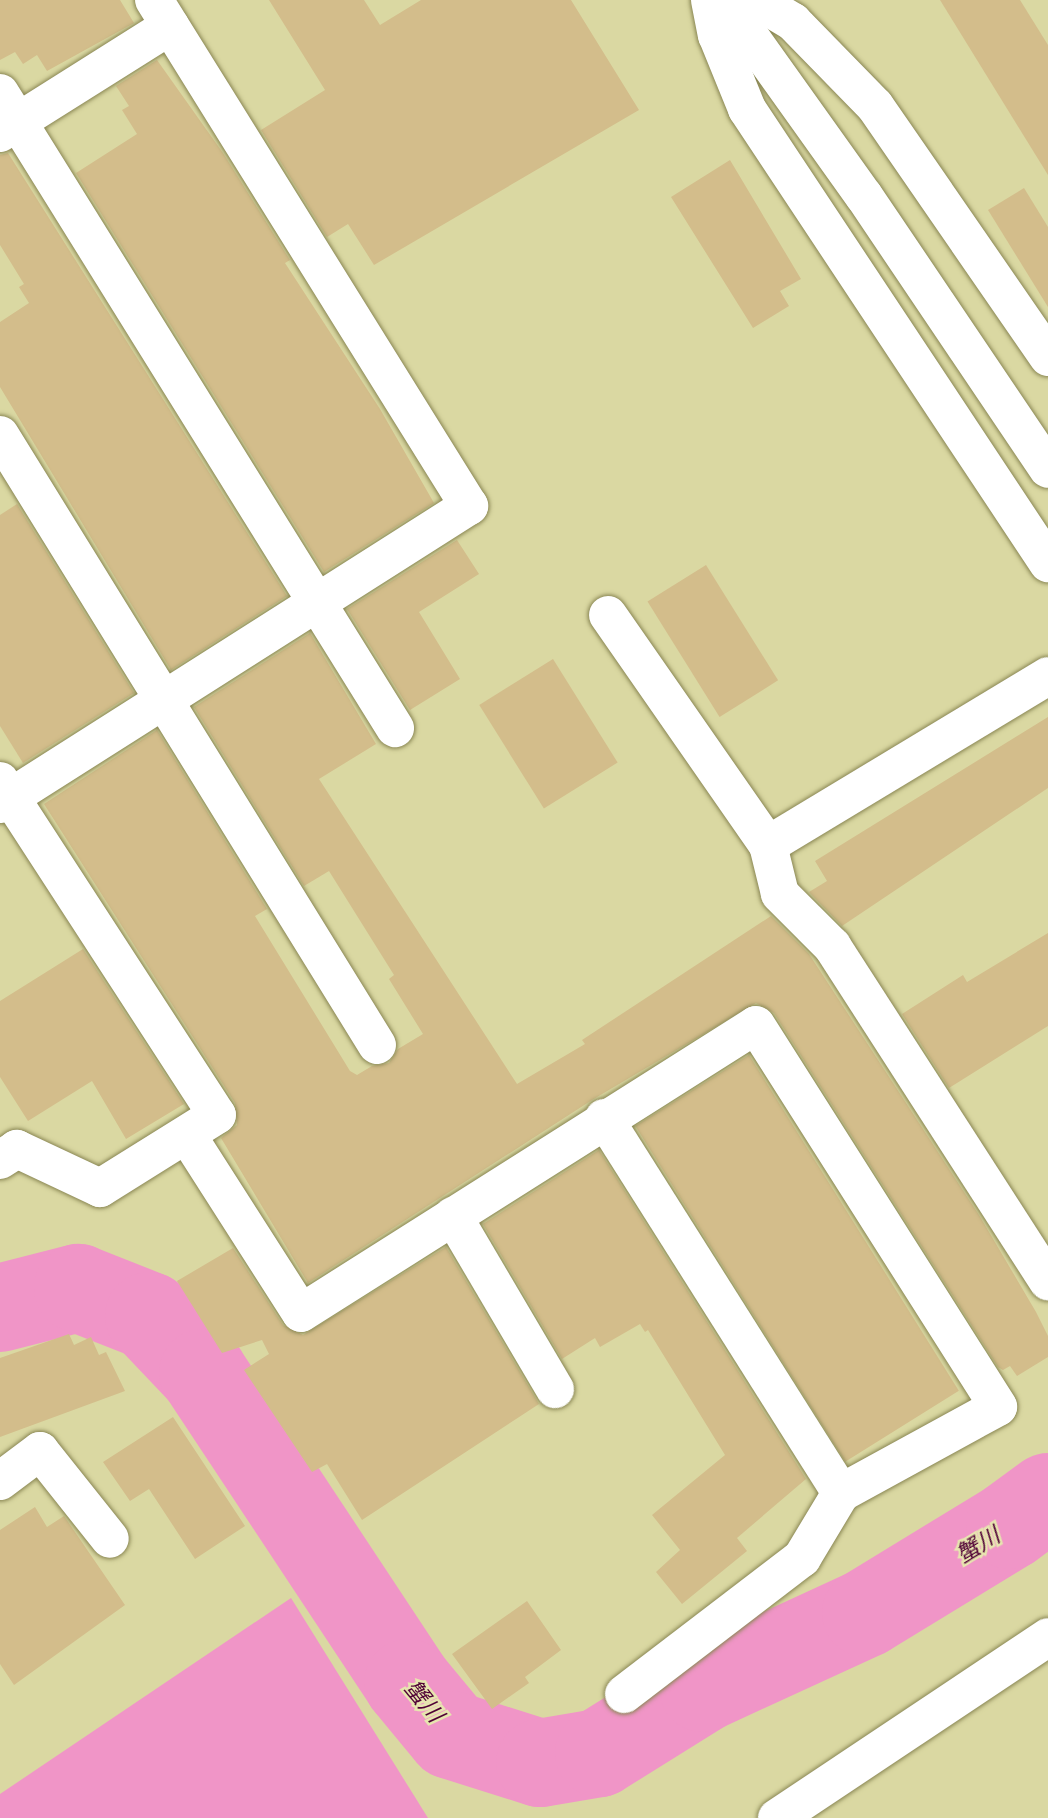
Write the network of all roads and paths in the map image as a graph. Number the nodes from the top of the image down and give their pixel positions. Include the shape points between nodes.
1 (710, 0) edge
2 (724, 0) edge
3 (755, 0) edge
4 (162, 13) edge
5 (6, 116) edge
6 (1048, 357) edge
7 (0, 435) edge
8 (1048, 469) edge
9 (1048, 563) edge
10 (317, 603) junction
11 (608, 615) dead end
12 (1048, 676) edge
13 (164, 701) junction
14 (395, 728) dead end
15 (3, 794) edge
16 (768, 845) junction
17 (377, 1045) dead end
18 (604, 1118) junction
19 (187, 1136) junction
20 (6, 1143) edge
21 (453, 1216) junction
22 (1048, 1281) edge
23 (555, 1389) dead end
24 (0, 1481) edge
25 (841, 1493) junction
26 (110, 1539) dead end
27 (1048, 1637) edge
28 (624, 1694) dead end
29 (777, 1818) edge

1 - 9 street via 717,35 747,109
2 - 8 street via 864,196
3 - 6 street via 793,22 875,106
4 - 5 street
4 - 10 street via 469,506
5 - 10 street
7 - 13 street
10 - 13 street
10 - 14 street
11 - 16 street
12 - 16 street
13 - 15 street
13 - 17 street
15 - 19 street via 217,1115
16 - 22 street via 780,894 832,946
18 - 21 street
18 - 25 street
18 - 25 street via 756,1025 998,1407
19 - 20 street via 100,1188
19 - 21 street via 301,1313
21 - 23 street
24 - 26 street via 40,1451
25 - 28 street via 802,1558
27 - 29 street

